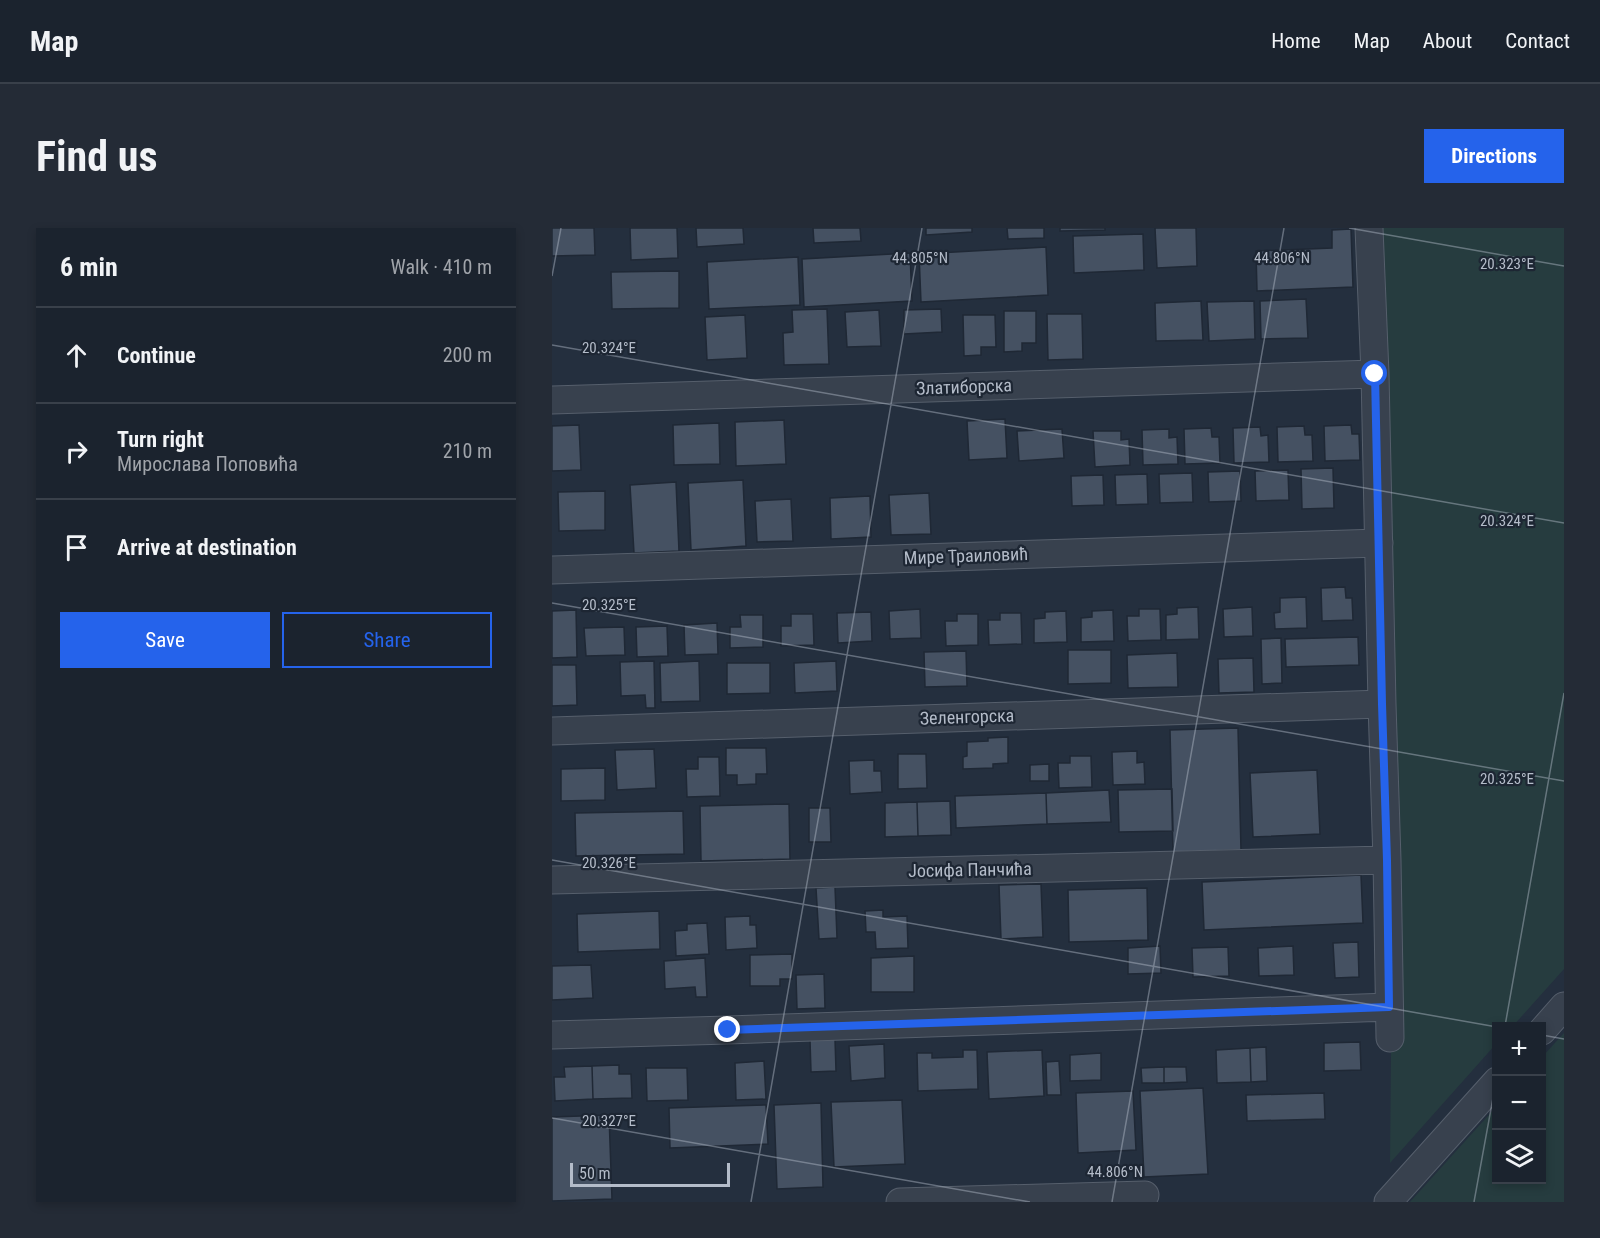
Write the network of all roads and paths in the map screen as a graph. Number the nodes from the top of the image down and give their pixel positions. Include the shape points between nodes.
1 (1369, 228) edge
2 (1375, 374) junction
3 (552, 400) edge
4 (1380, 543) junction
5 (552, 570) edge
6 (1382, 704) junction
7 (552, 731) edge
8 (1387, 860) junction
9 (552, 880) edge
10 (1564, 1006) edge
11 (1389, 1007) junction
12 (1546, 1026) edge
13 (552, 1035) edge
14 (1390, 1038) dead end
15 (1492, 1087) edge
16 (1145, 1195) dead end
17 (900, 1202) edge
18 (1388, 1202) edge

1 - 2 street
2 - 3 street, Златиборска
2 - 4 street
4 - 5 street, Мире Траиловић
4 - 6 street
6 - 7 street, Зеленгорска
6 - 8 street
8 - 9 street, Јосифа Панчића
8 - 11 street
10 - 12 street
11 - 13 street
11 - 14 street
15 - 18 street
16 - 17 street

